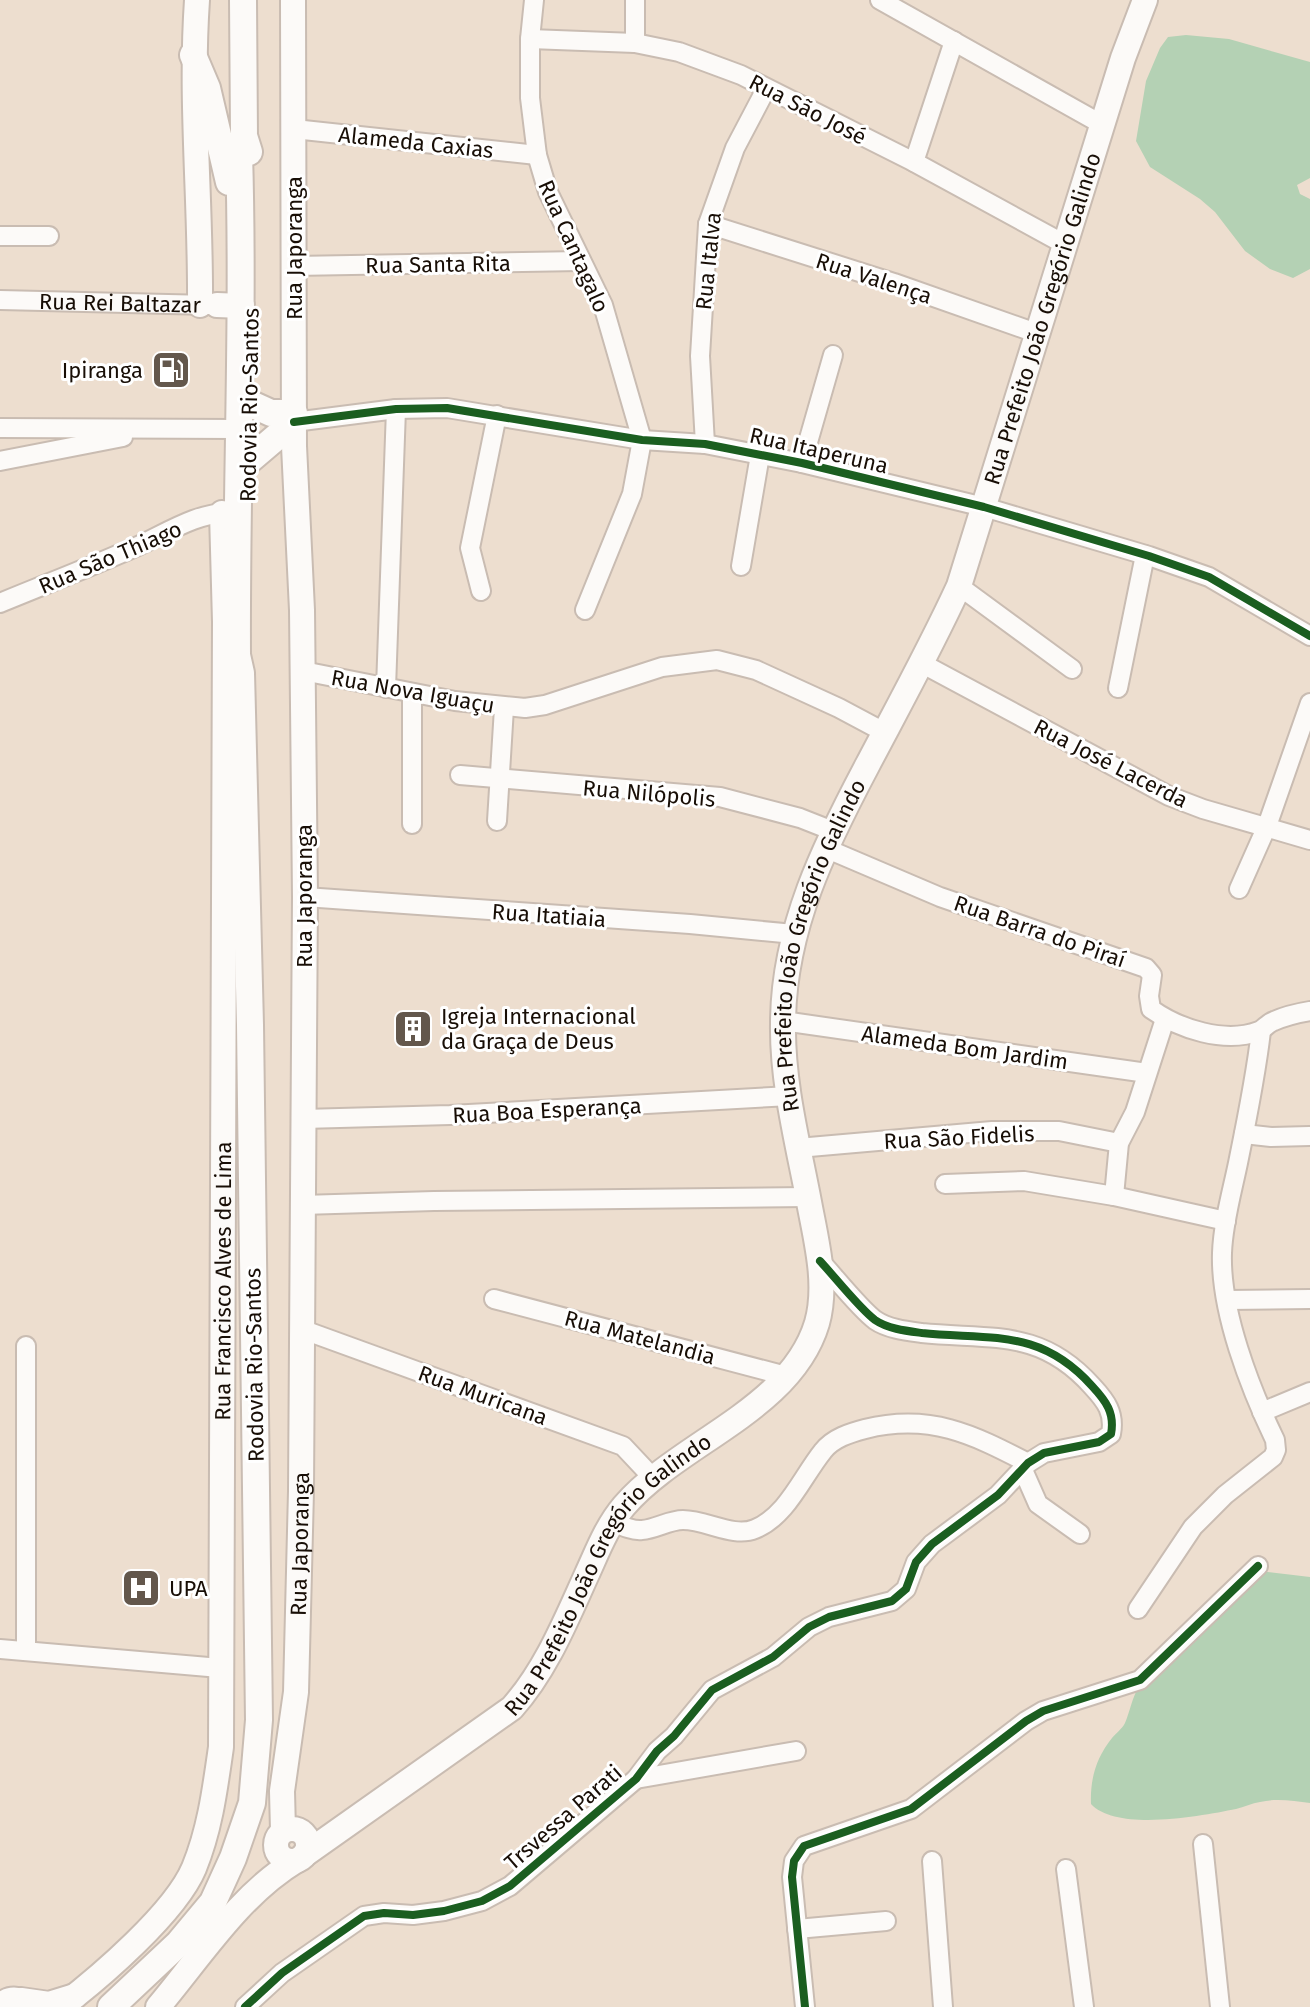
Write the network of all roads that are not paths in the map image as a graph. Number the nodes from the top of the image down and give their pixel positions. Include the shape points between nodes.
1 (197, 0) edge
2 (243, 0) edge
3 (293, 0) edge
4 (534, 0) edge
5 (635, 0) edge
6 (880, 0) edge
7 (1143, 3) edge
8 (530, 39) junction
9 (954, 41) junction
10 (635, 43) junction
11 (193, 55) junction
12 (766, 89) junction
13 (1103, 125) junction
14 (294, 129) junction
15 (244, 136) junction
16 (537, 155) junction
17 (914, 162) junction
18 (708, 224) junction
19 (241, 230) junction
20 (0, 236) edge
21 (49, 236) dead end
22 (1066, 245) junction
23 (581, 261) junction
24 (294, 266) junction
25 (0, 300) edge
26 (222, 305) junction
27 (1039, 334) junction
28 (833, 355) dead end
29 (249, 403) junction
30 (396, 409) junction
31 (497, 415) junction
32 (0, 428) edge
33 (230, 429) junction
34 (156, 430) junction
35 (289, 430) junction
36 (642, 440) junction
37 (705, 444) junction
38 (760, 455) junction
39 (0, 461) edge
40 (242, 462) junction
41 (802, 463) junction
42 (984, 507) junction
43 (229, 514) junction
44 (1145, 555) junction
45 (741, 566) dead end
46 (959, 586) junction
47 (481, 591) dead end
48 (0, 603) edge
49 (585, 610) dead end
50 (1310, 636) edge
51 (921, 663) junction
52 (1072, 669) dead end
53 (303, 671) junction
54 (241, 673) junction
55 (386, 688) junction
56 (1118, 688) dead end
57 (412, 693) junction
58 (1310, 703) edge
59 (504, 708) junction
60 (884, 732) junction
61 (460, 775) dead end
62 (499, 779) junction
63 (497, 821) dead end
64 (412, 824) dead end
65 (1267, 826) junction
66 (829, 839) junction
67 (1310, 840) edge
68 (1239, 889) dead end
69 (305, 897) junction
70 (794, 934) junction
71 (1310, 1011) edge
72 (1165, 1019) junction
73 (783, 1021) junction
74 (1261, 1031) junction
75 (1147, 1073) junction
76 (790, 1096) junction
77 (303, 1119) junction
78 (1244, 1134) junction
79 (1310, 1136) edge
80 (1119, 1143) junction
81 (798, 1148) junction
82 (945, 1184) dead end
83 (1114, 1196) junction
84 (808, 1197) junction
85 (302, 1205) junction
86 (1226, 1221) junction
87 (820, 1261) junction
88 (494, 1299) dead end
89 (1310, 1299) edge
90 (1228, 1300) junction
91 (301, 1329) junction
92 (26, 1346) dead end
93 (786, 1376) junction
94 (1310, 1392) edge
95 (1262, 1412) junction
96 (1026, 1466) junction
97 (654, 1479) junction
98 (613, 1522) junction
99 (1080, 1534) dead end
100 (1258, 1566) dead end
101 (1138, 1609) dead end
102 (0, 1649) edge
103 (26, 1651) junction
104 (220, 1668) junction
105 (796, 1751) dead end
106 (636, 1779) junction
107 (294, 1843) junction
108 (1203, 1844) dead end
109 (932, 1861) dead end
110 (1066, 1869) dead end
111 (886, 1921) dead end
112 (797, 1929) junction
113 (13, 2001) edge
114 (68, 2002) edge
115 (111, 2007) edge
116 (158, 2007) edge
117 (245, 2007) edge
118 (805, 2007) edge
119 (943, 2007) edge
120 (1084, 2007) edge
121 (1220, 2007) edge

1 - 11 main road
2 - 15 highway, Rodovia Rio-Santos
3 - 14 main road, Rua Japoranga
4 - 8 street, Rua Cantagalo
5 - 10 street
6 - 9 street
7 - 13 main road, Rua Prefeito João Gregório Galindo
8 - 10 street, Rua São José
8 - 16 street, Rua Cantagalo
9 - 13 street
9 - 17 street
10 - 12 street, Rua São José via 679,52
11 - 19 highway via 207,88
11 - 26 main road via 199,198
12 - 17 street, Rua São José
12 - 18 street, Rua Italva via 735,148
13 - 22 main road, Rua Prefeito João Gregório Galindo
14 - 16 street, Alameda Caxias
14 - 24 main road, Rua Japoranga
15 - 19 highway, Rodovia Rio-Santos via 239,153
15 - 29 highway, Rodovia Rio-Santos via 250,157
16 - 23 street, Rua Cantagalo via 548,192
17 - 22 street, Rua São José
18 - 27 street, Rua Valença
18 - 37 street, Rua Italva via 700,356
19 - 26 highway, Rodovia Rio-Santos via 242,264
20 - 21 street
22 - 27 main road, Rua Prefeito João Gregório Galindo
23 - 24 street, Rua Santa Rita
23 - 36 street, Rua Cantagalo via 603,305
24 - 35 main road, Rua Japoranga
25 - 26 street, Rua Rei Baltazar
26 - 33 highway, Rodovia Rio-Santos
27 - 42 main road, Rua Prefeito João Gregório Galindo
28 - 41 street
29 - 35 highway via 271,413
29 - 40 highway, Rodovia Rio-Santos
30 - 31 street, Rua Itaperuna via 447,408
30 - 35 street, Rua Itaperuna
30 - 55 street
31 - 36 street, Rua Itaperuna
31 - 47 street via 470,548
32 - 34 street
33 - 34 street
33 - 40 highway, Rodovia Rio-Santos
34 - 39 street
35 - 40 highway
35 - 53 main road, Rua Japoranga
36 - 37 street, Rua Itaperuna
36 - 49 street via 632,494
37 - 38 street, Rua Itaperuna
38 - 41 street, Rua Itaperuna
38 - 45 street
40 - 43 highway, Rodovia Rio-Santos
40 - 54 highway, Rodovia Rio-Santos via 248,655
41 - 42 street, Rua Itaperuna
42 - 44 street, Rua Itaperuna
42 - 46 main road, Rua Prefeito João Gregório Galindo
43 - 48 street, Rua São Thiago via 174,528
43 - 54 highway, Rodovia Rio-Santos
43 - 104 main road, Rua Francisco Alves de Lima
44 - 50 street, Rua Itaperuna via 1209,577
44 - 56 street
46 - 51 main road, Rua Prefeito João Gregório Galindo
46 - 52 street
51 - 60 main road, Rua Prefeito João Gregório Galindo
51 - 65 street, Rua José Lacerda via 1169,796
53 - 55 street, Rua Nova Iguaçu
53 - 69 main road, Rua Japoranga
54 - 115 highway, Rodovia Rio-Santos via 259,1720 252,1803 213,1902 178,1944
55 - 57 street, Rua Nova Iguaçu
57 - 59 street, Rua Nova Iguaçu
57 - 64 street
58 - 65 street
59 - 60 street, Rua Nova Iguaçu via 545,705 662,667 717,660 756,670
59 - 62 street
60 - 66 main road, Rua Prefeito João Gregório Galindo
61 - 62 street, Rua Nilópolis
62 - 63 street
62 - 66 street, Rua Nilópolis via 720,797 800,818
65 - 67 street, Rua José Lacerda
65 - 68 street
66 - 70 main road, Rua Prefeito João Gregório Galindo
66 - 72 street, Rua Barra do Piraí via 940,897 1146,968 1152,975 1151,1009
69 - 70 street, Rua Itatiaia
69 - 77 main road, Rua Japoranga
70 - 73 main road, Rua Prefeito João Gregório Galindo
71 - 74 street via 1270,1022
72 - 74 street via 1236,1036
72 - 75 street
73 - 75 street, Alameda Bom Jardim
73 - 76 main road, Rua Prefeito João Gregório Galindo
74 - 78 street
75 - 80 street
76 - 77 street, Rua Boa Esperança
76 - 81 main road, Rua Prefeito João Gregório Galindo
77 - 85 main road, Rua Japoranga
78 - 79 street
78 - 86 street
80 - 81 street, Rua São Fidelis via 1059,1131 992,1131
80 - 83 street
81 - 84 main road, Rua Prefeito João Gregório Galindo
82 - 83 street via 1024,1181
83 - 86 street
84 - 85 street
84 - 87 main road, Rua Prefeito João Gregório Galindo
85 - 91 main road, Rua Japoranga
86 - 90 street via 1222,1252
87 - 93 main road, Rua Prefeito João Gregório Galindo via 818,1319 803,1354
87 - 96 street, Trsvessa Parati via 875,1320 902,1331 1012,1338 1074,1365 1107,1402 1111,1434 1099,1442 1044,1453
88 - 93 street, Rua Matelandia
89 - 90 street
90 - 95 street via 1238,1347
91 - 97 street, Rua Muricana via 623,1446
91 - 107 main road, Rua Japoranga via 296,1692 282,1791
92 - 103 street
93 - 97 main road, Rua Prefeito João Gregório Galindo
94 - 95 street
95 - 101 street via 1275,1440 1273,1457 1193,1527
96 - 98 street via 975,1436 908,1422 845,1435 825,1448 781,1510 751,1531 680,1520 640,1531
96 - 99 street via 1038,1504
96 - 106 street, Trsvessa Parati via 998,1495 932,1544 916,1562 906,1589 892,1601 829,1617 773,1657 712,1690
97 - 98 main road, Rua Prefeito João Gregório Galindo
98 - 107 main road, Rua Prefeito João Gregório Galindo via 536,1678 512,1708 331,1835
100 - 112 street via 1140,1680 1043,1711 911,1809 804,1846 792,1877
102 - 103 street
103 - 104 street
104 - 114 main road, Rua Francisco Alves de Lima via 219,1761 212,1815 193,1871 161,1915
105 - 106 street
106 - 117 street, Trsvessa Parati via 510,1886 482,1901 444,1911 364,1916 282,1973
107 - 116 main road
108 - 121 street
109 - 119 street
110 - 120 street
111 - 112 street
112 - 118 street
113 - 114 main road, Rua Francisco Alves de Lima

